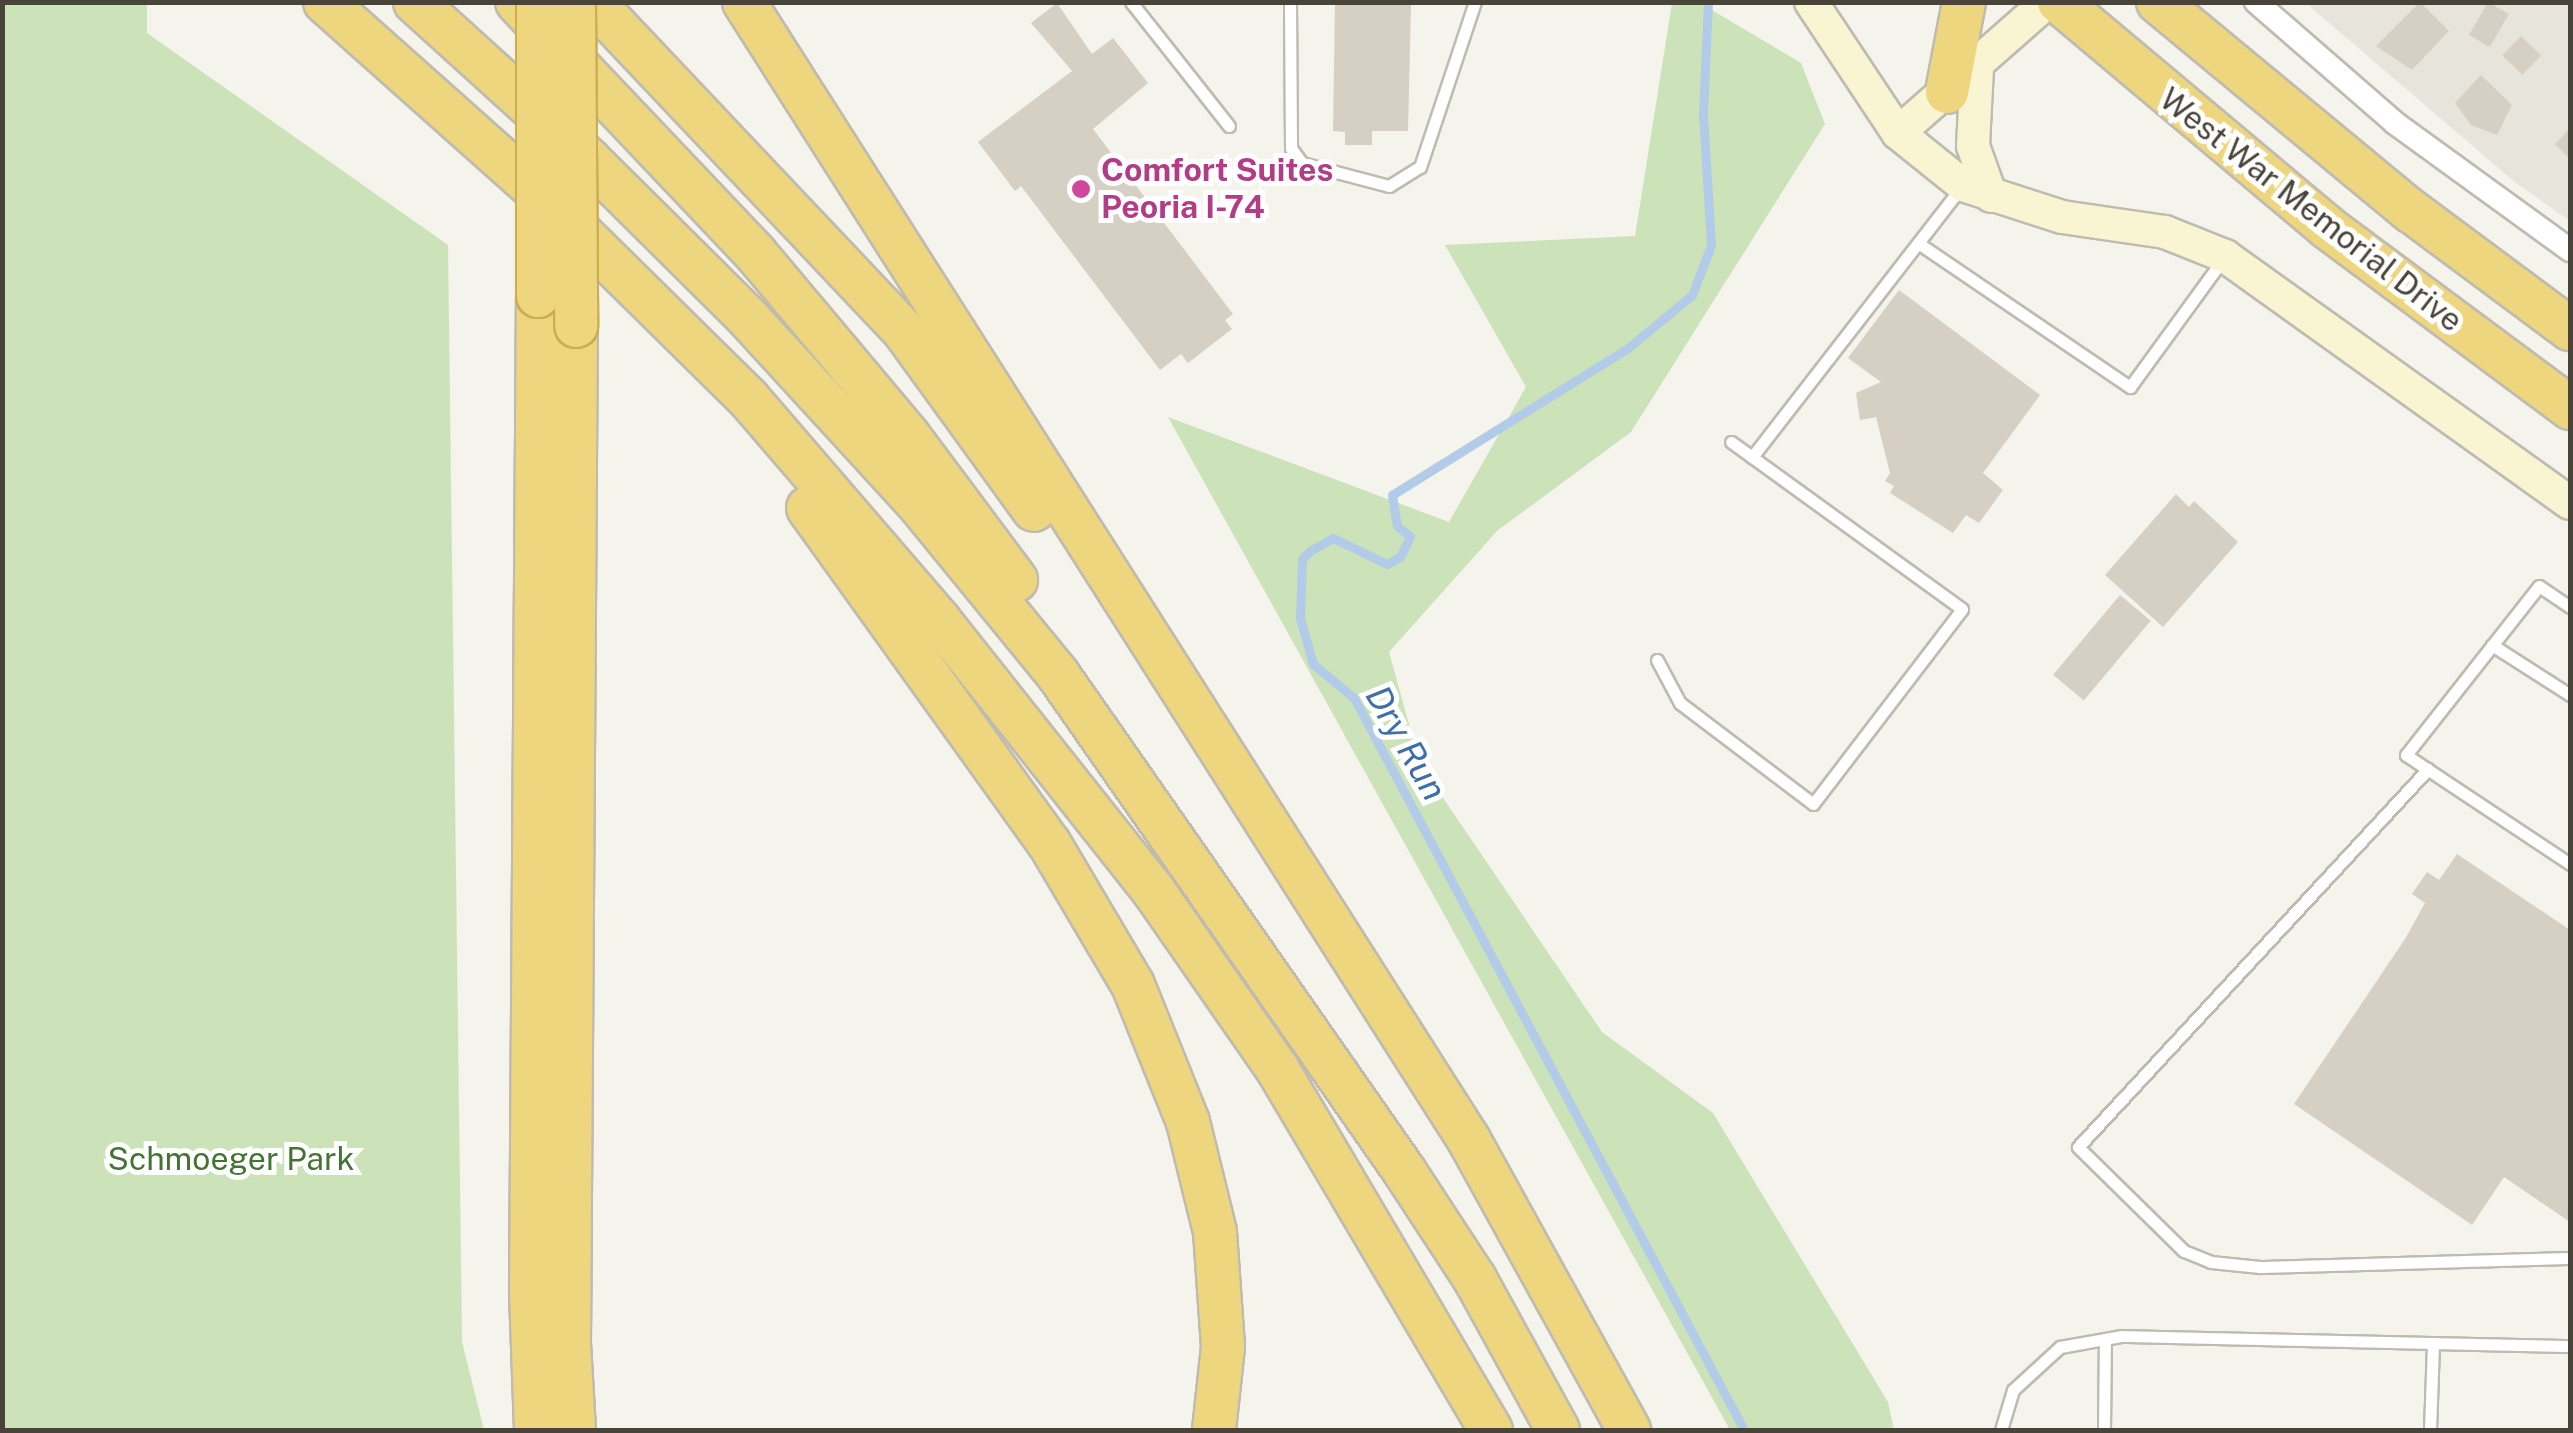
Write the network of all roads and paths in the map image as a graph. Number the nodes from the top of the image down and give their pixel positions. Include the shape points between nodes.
1 (325, 2) edge
2 (415, 2) edge
3 (516, 2) edge
4 (538, 2) edge
5 (574, 2) edge
6 (593, 2) edge
7 (744, 2) edge
8 (1131, 2) edge
9 (1475, 2) edge
10 (1811, 2) edge
11 (1964, 2) edge
12 (2047, 2) edge
13 (2059, 2) edge
14 (2158, 2) edge
15 (2256, 2) edge
16 (1290, 3) edge
17 (1962, 80) junction
18 (1230, 126) dead end
19 (1898, 133) junction
20 (1977, 190) junction
21 (1921, 245) junction
22 (2570, 250) edge
23 (2225, 256) junction
24 (2570, 329) edge
25 (748, 398) junction
26 (2570, 408) edge
27 (1731, 442) dead end
28 (1752, 456) junction
29 (2570, 504) edge
30 (2570, 607) edge
31 (2492, 644) junction
32 (1657, 660) dead end
33 (1059, 676) junction
34 (2570, 695) edge
35 (2428, 770) junction
36 (2570, 864) edge
37 (1469, 1140) junction
38 (2570, 1258) edge
39 (2105, 1339) junction
40 (2432, 1342) junction
41 (2570, 1346) edge
42 (536, 1430) edge
43 (574, 1430) edge
44 (1214, 1430) edge
45 (1491, 1430) edge
46 (1558, 1430) edge
47 (1629, 1430) edge
48 (2001, 1430) edge
49 (2104, 1430) edge
50 (2430, 1430) edge

1 - 25 highway via 534,188
2 - 33 highway via 588,159 761,332 916,501
3 - 33 highway via 702,194 874,393 1018,582
4 - 42 highway, bridge via 531,1294
5 - 43 highway, bridge
6 - 37 highway via 830,248 950,390
7 - 37 highway
8 - 18 lane
9 - 16 lane via 1420,168 1389,186 1302,163 1291,148
10 - 19 street
11 - 17 highway
12 - 17 street
13 - 26 highway, West War Memorial Drive via 2328,228
14 - 24 highway, West War Memorial Drive via 2410,211
15 - 22 street via 2395,123
17 - 19 street
17 - 20 street
19 - 20 street
20 - 21 lane
20 - 23 street via 2062,217 2165,232
21 - 23 lane via 2130,387
21 - 28 lane via 1884,279
23 - 29 street
25 - 44 highway via 786,480 970,729 1134,985 1188,1122 1215,1232 1223,1347
25 - 45 highway via 940,620 1176,922 1340,1168
27 - 28 lane
28 - 32 lane via 1962,608 1814,804 1680,703
30 - 31 lane via 2539,586
31 - 34 lane
31 - 35 lane via 2406,755
33 - 46 highway via 1405,1172 1475,1280
35 - 36 lane
35 - 38 lane via 2078,1146 2184,1251 2210,1262 2260,1267
37 - 47 highway
39 - 40 lane
39 - 48 lane via 2060,1347 2013,1390
39 - 49 lane
40 - 41 lane
40 - 50 lane

